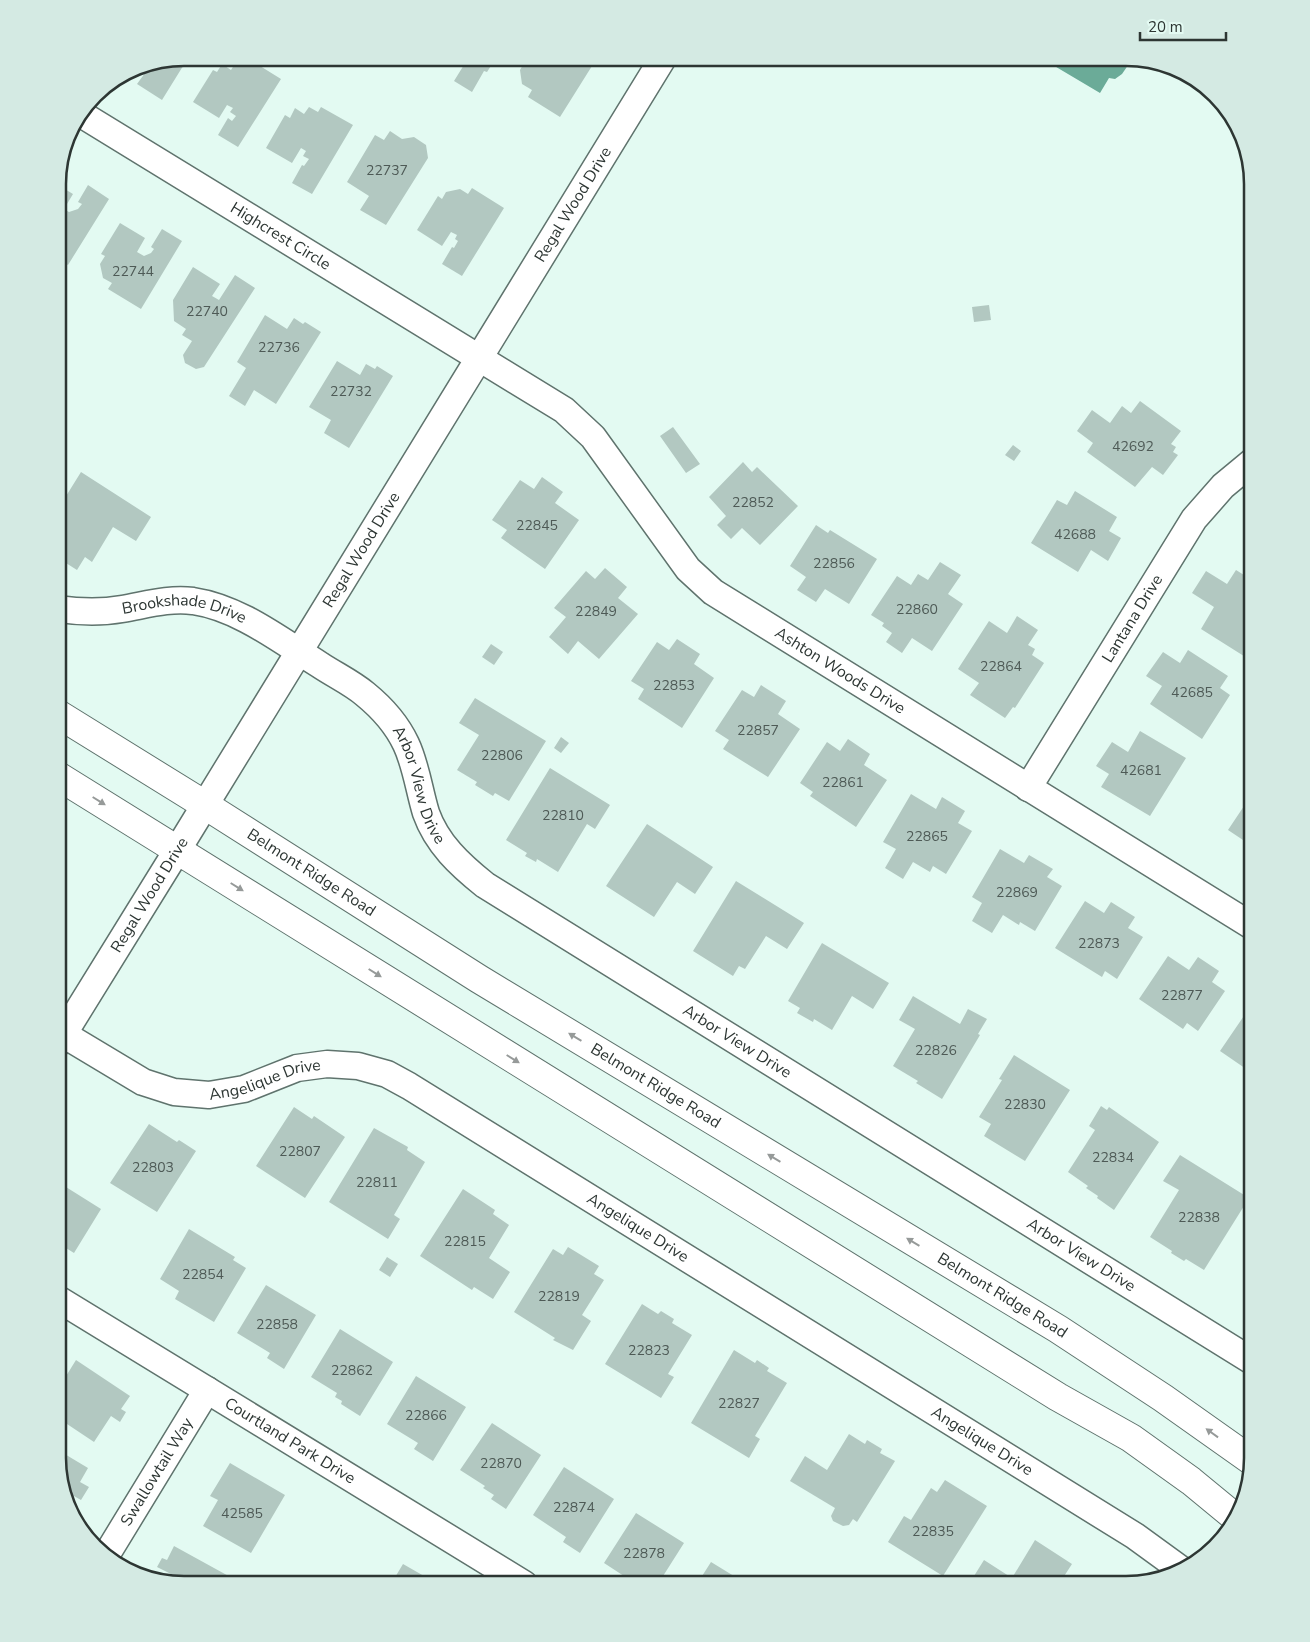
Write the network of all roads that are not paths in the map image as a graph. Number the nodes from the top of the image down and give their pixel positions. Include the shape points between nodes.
1 (658, 66) edge
2 (87, 118) edge
3 (479, 358) junction
4 (1244, 469) edge
5 (67, 610) edge
6 (299, 652) junction
7 (67, 719) edge
8 (67, 781) edge
9 (1028, 788) junction
10 (205, 805) junction
11 (178, 850) junction
12 (1244, 921) edge
13 (66, 1025) edge
14 (66, 1040) edge
15 (66, 1304) edge
16 (1244, 1356) edge
17 (207, 1390) junction
18 (1244, 1455) edge
19 (1230, 1513) edge
20 (110, 1550) edge
21 (1175, 1565) edge
22 (511, 1576) edge

1 - 3 street, Regal Wood Drive
2 - 3 street, Highcrest Circle
3 - 6 street, Regal Wood Drive
3 - 9 street, Ashton Woods Drive via 564,410 593,437 688,569 713,592
4 - 9 street, Lantana Drive via 1223,486 1194,519
5 - 6 street, Brookshade Drive via 86,613 157,601 192,601 226,610
6 - 10 street, Regal Wood Drive
6 - 16 street, Arbor View Drive via 364,693 392,721 406,744 426,814 440,841 459,864 485,885
7 - 10 main road, Belmont Ridge Road
8 -> 11 main road
9 - 12 street, Ashton Woods Drive
10 - 11 street, Regal Wood Drive
18 -> 10 main road, Belmont Ridge Road via 1164,1398 1058,1330 480,979
11 - 13 street, Regal Wood Drive
11 -> 19 main road via 1058,1398 1131,1438
14 - 21 street, Angelique Drive via 143,1082 174,1092 209,1095 244,1089 298,1068 327,1064 358,1066 387,1074 1126,1531
15 - 17 street, Courtland Park Drive
17 - 20 street, Swallowtail Way
17 - 22 street, Courtland Park Drive

